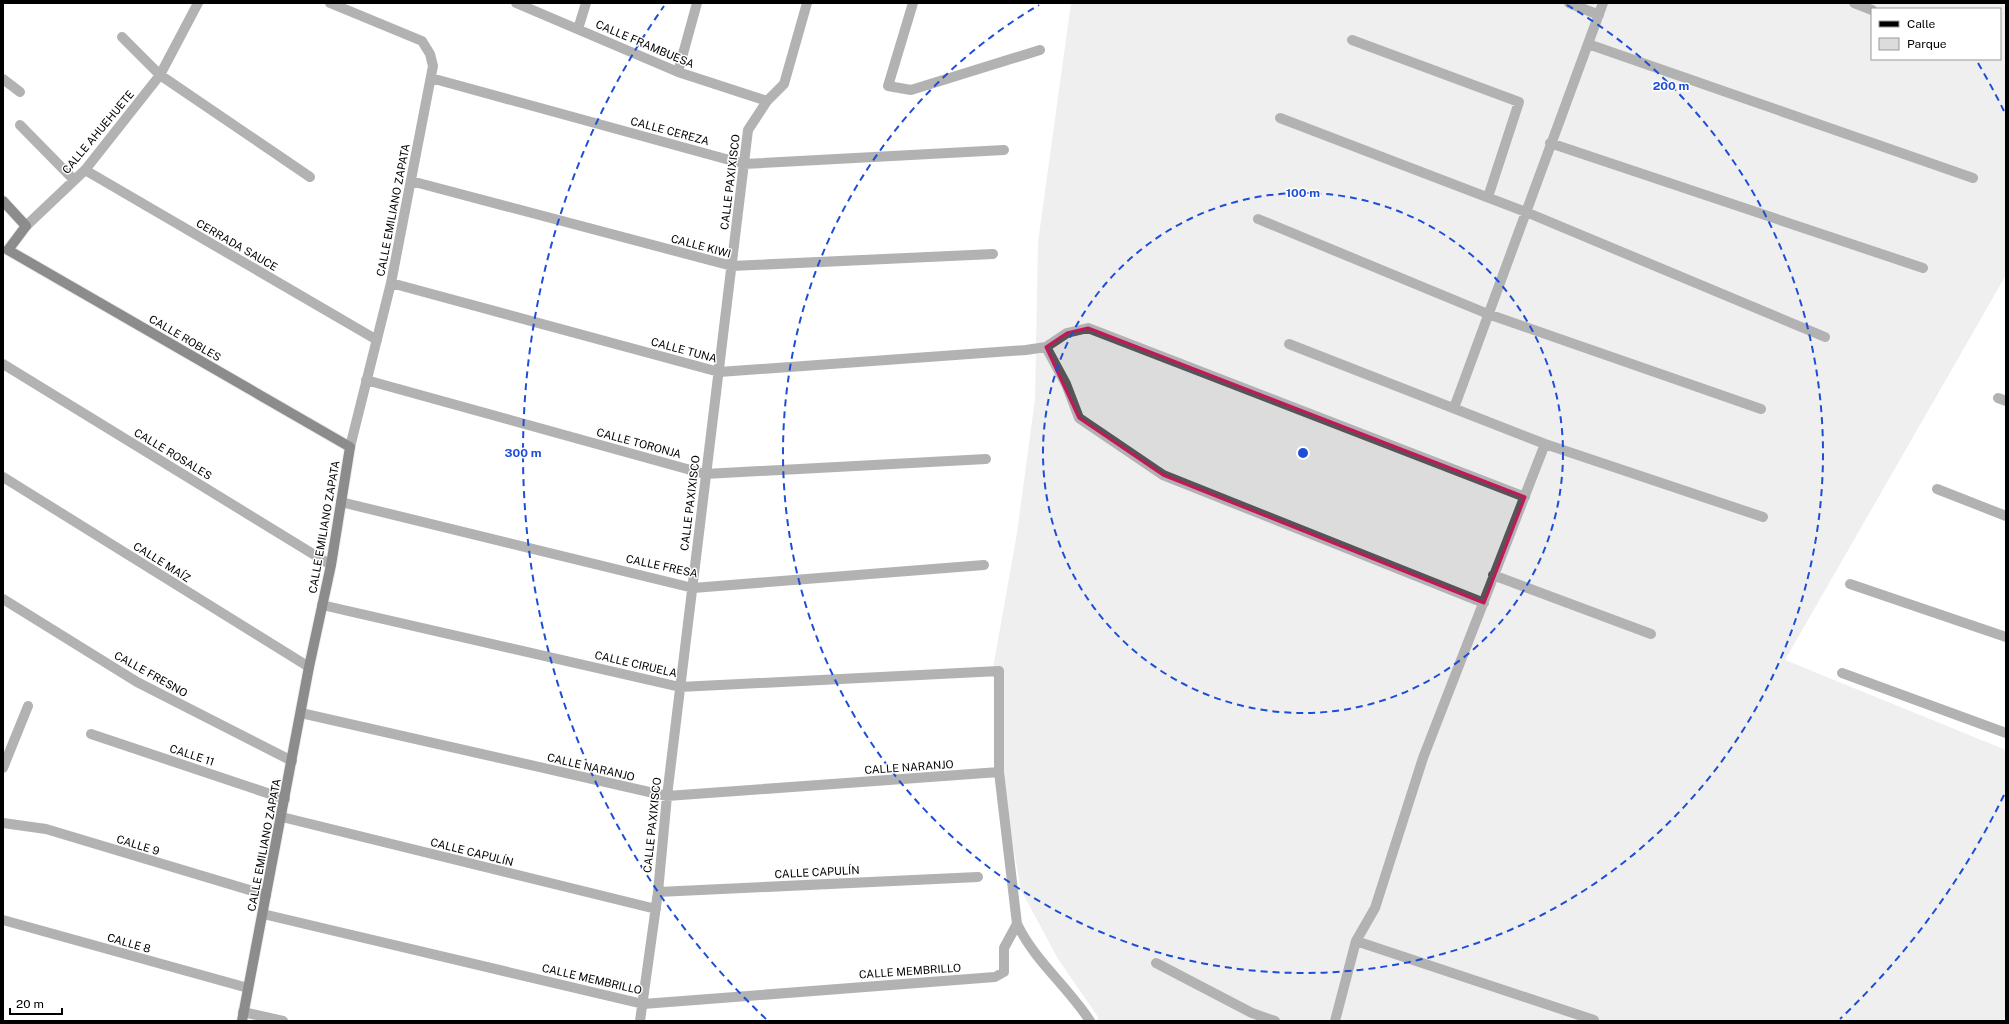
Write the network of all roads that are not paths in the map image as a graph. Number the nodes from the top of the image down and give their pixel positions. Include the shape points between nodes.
1 (198, 3) edge
2 (330, 3) edge
3 (516, 3) edge
4 (586, 3) edge
5 (697, 3) edge
6 (807, 3) edge
7 (913, 3) edge
8 (1569, 3) edge
9 (1603, 3) edge
10 (1854, 3) edge
11 (1871, 10) edge
12 (1599, 15) junction
13 (578, 29) junction
14 (122, 37) dead end
15 (1352, 40) dead end
16 (1588, 44) junction
17 (1040, 50) dead end
18 (678, 72) junction
19 (160, 75) junction
20 (432, 78) junction
21 (3, 79) edge
22 (20, 92) dead end
23 (767, 101) junction
24 (1280, 118) dead end
25 (20, 125) dead end
26 (1550, 143) junction
27 (1004, 150) dead end
28 (744, 164) junction
29 (85, 170) junction
30 (310, 177) dead end
31 (1972, 178) dead end
32 (74, 180) junction
33 (411, 181) junction
34 (1488, 197) junction
35 (3, 201) edge
36 (1526, 212) junction
37 (1258, 219) dead end
38 (26, 226) junction
39 (5, 253) edge
40 (993, 254) dead end
41 (732, 266) junction
42 (1923, 268) dead end
43 (391, 283) junction
44 (1488, 314) junction
45 (1824, 337) dead end
46 (377, 340) junction
47 (1289, 344) dead end
48 (1046, 346) junction
49 (3, 364) edge
50 (719, 372) junction
51 (366, 380) junction
52 (1454, 408) junction
53 (1761, 409) dead end
54 (1545, 444) junction
55 (350, 447) junction
56 (986, 459) dead end
57 (705, 474) junction
58 (3, 477) edge
59 (1937, 490) dead end
60 (1525, 497) junction
61 (341, 502) junction
62 (2006, 516) edge
63 (1763, 517) dead end
64 (331, 564) junction
65 (984, 565) dead end
66 (1493, 575) junction
67 (1850, 584) dead end
68 (693, 588) junction
69 (3, 599) edge
70 (1484, 603) junction
71 (322, 605) junction
72 (1651, 634) dead end
73 (2006, 637) edge
74 (309, 667) junction
75 (1842, 673) dead end
76 (680, 687) junction
77 (28, 706) dead end
78 (301, 713) junction
79 (2006, 733) edge
80 (91, 734) dead end
81 (292, 761) junction
82 (3, 768) edge
83 (999, 772) junction
84 (667, 796) junction
85 (285, 798) junction
86 (282, 817) junction
87 (3, 823) edge
88 (978, 877) dead end
89 (658, 892) junction
90 (266, 895) junction
91 (656, 909) junction
92 (262, 914) junction
93 (3, 920) edge
94 (1017, 924) junction
95 (1356, 941) junction
96 (1156, 963) dead end
97 (248, 988) junction
98 (643, 1004) junction
99 (243, 1016) edge
100 (1594, 1020) edge
101 (282, 1021) edge
102 (640, 1021) edge
103 (1090, 1021) edge
104 (1274, 1021) edge
105 (1335, 1021) edge

1 - 19 street, CALLE AHUEHUETE
2 - 20 street, CALLE EMILIANO ZAPATA via 422,41 430,54
3 - 13 street, CALLE FRAMBUESA
4 - 13 street
5 - 18 street
6 - 23 street, CALLE PAXIXISCO via 784,84
7 - 17 street via 888,86 911,90
8 - 12 street
9 - 12 street
10 - 11 street
12 - 16 street
13 - 18 street, CALLE FRAMBUESA
14 - 19 street
15 - 34 street via 1519,102
16 - 26 street
16 - 31 street
18 - 23 street, CALLE FRAMBUESA
19 - 29 street, CALLE AHUEHUETE
19 - 30 street
20 - 28 street, CALLE CEREZA
20 - 33 street, CALLE EMILIANO ZAPATA
21 - 22 street
23 - 28 street, CALLE PAXIXISCO via 748,130
24 - 34 street
25 - 32 street
26 - 36 street
26 - 42 street
27 - 28 street, CALLE CEREZA
28 - 41 street, CALLE PAXIXISCO
29 - 32 street, CALLE AHUEHUETE
29 - 46 street, CERRADA SAUCE
32 - 38 street, CALLE AHUEHUETE
33 - 41 street, CALLE KIWI
33 - 43 street, CALLE EMILIANO ZAPATA
34 - 36 street
35 - 38 main road
36 - 44 street
36 - 45 street
37 - 44 street
38 - 39 main road, CALLE AHUEHUETE
39 - 55 main road, CALLE ROBLES
40 - 41 street, CALLE KIWI
41 - 50 street, CALLE PAXIXISCO
43 - 46 street, CALLE EMILIANO ZAPATA
43 - 50 street, CALLE TUNA
44 - 52 street
44 - 53 street
46 - 51 street, CALLE EMILIANO ZAPATA
47 - 52 street
48 - 50 street, CALLE TUNA via 1026,350
48 - 60 street via 1067,333 1088,328
48 - 70 street via 1066,384 1079,418 1163,475
49 - 64 street, CALLE ROSALES
50 - 57 street, CALLE PAXIXISCO
51 - 55 street, CALLE EMILIANO ZAPATA
51 - 57 street, CALLE TORONJA
52 - 54 street
54 - 60 street
54 - 63 street
55 - 61 main road, CALLE EMILIANO ZAPATA
56 - 57 street, CALLE TORONJA
57 - 68 street, CALLE PAXIXISCO
58 - 74 street, CALLE MAÍZ
59 - 62 street
60 - 66 street
61 - 64 main road, CALLE EMILIANO ZAPATA
61 - 68 street, CALLE FRESA
64 - 71 main road, CALLE EMILIANO ZAPATA
65 - 68 street, CALLE FRESA
66 - 70 street
66 - 72 street
67 - 73 street
68 - 76 street, CALLE PAXIXISCO
69 - 81 street, CALLE FRESNO via 137,682
70 - 95 street via 1423,758 1375,908
71 - 74 main road, CALLE EMILIANO ZAPATA
71 - 76 street, CALLE CIRUELA
74 - 78 main road, CALLE EMILIANO ZAPATA
75 - 79 street
76 - 83 street, CALLE CIRUELA via 999,671
76 - 84 street, CALLE PAXIXISCO
77 - 82 street
78 - 81 main road, CALLE EMILIANO ZAPATA
78 - 84 street, CALLE NARANJO
80 - 85 street, CALLE 11
81 - 85 main road, CALLE EMILIANO ZAPATA
83 - 84 street, CALLE NARANJO
83 - 94 street
84 - 89 street, CALLE PAXIXISCO
85 - 86 main road, CALLE EMILIANO ZAPATA
86 - 90 main road, CALLE EMILIANO ZAPATA
86 - 91 street, CALLE CAPULÍN
87 - 90 street, CALLE 9 via 46,830
88 - 89 street, CALLE CAPULÍN
89 - 91 street, CALLE PAXIXISCO
90 - 92 main road, CALLE EMILIANO ZAPATA
91 - 98 street, CALLE PAXIXISCO
92 - 97 main road, CALLE EMILIANO ZAPATA
92 - 98 street, CALLE MEMBRILLO
93 - 97 street, CALLE 8
94 - 98 street, CALLE MEMBRILLO via 1004,948 1004,972 995,977
94 - 103 street via 1024,939
95 - 100 street
95 - 105 street
96 - 104 street
97 - 99 main road, CALLE EMILIANO ZAPATA
98 - 102 street, CALLE PAXIXISCO
99 - 101 street

